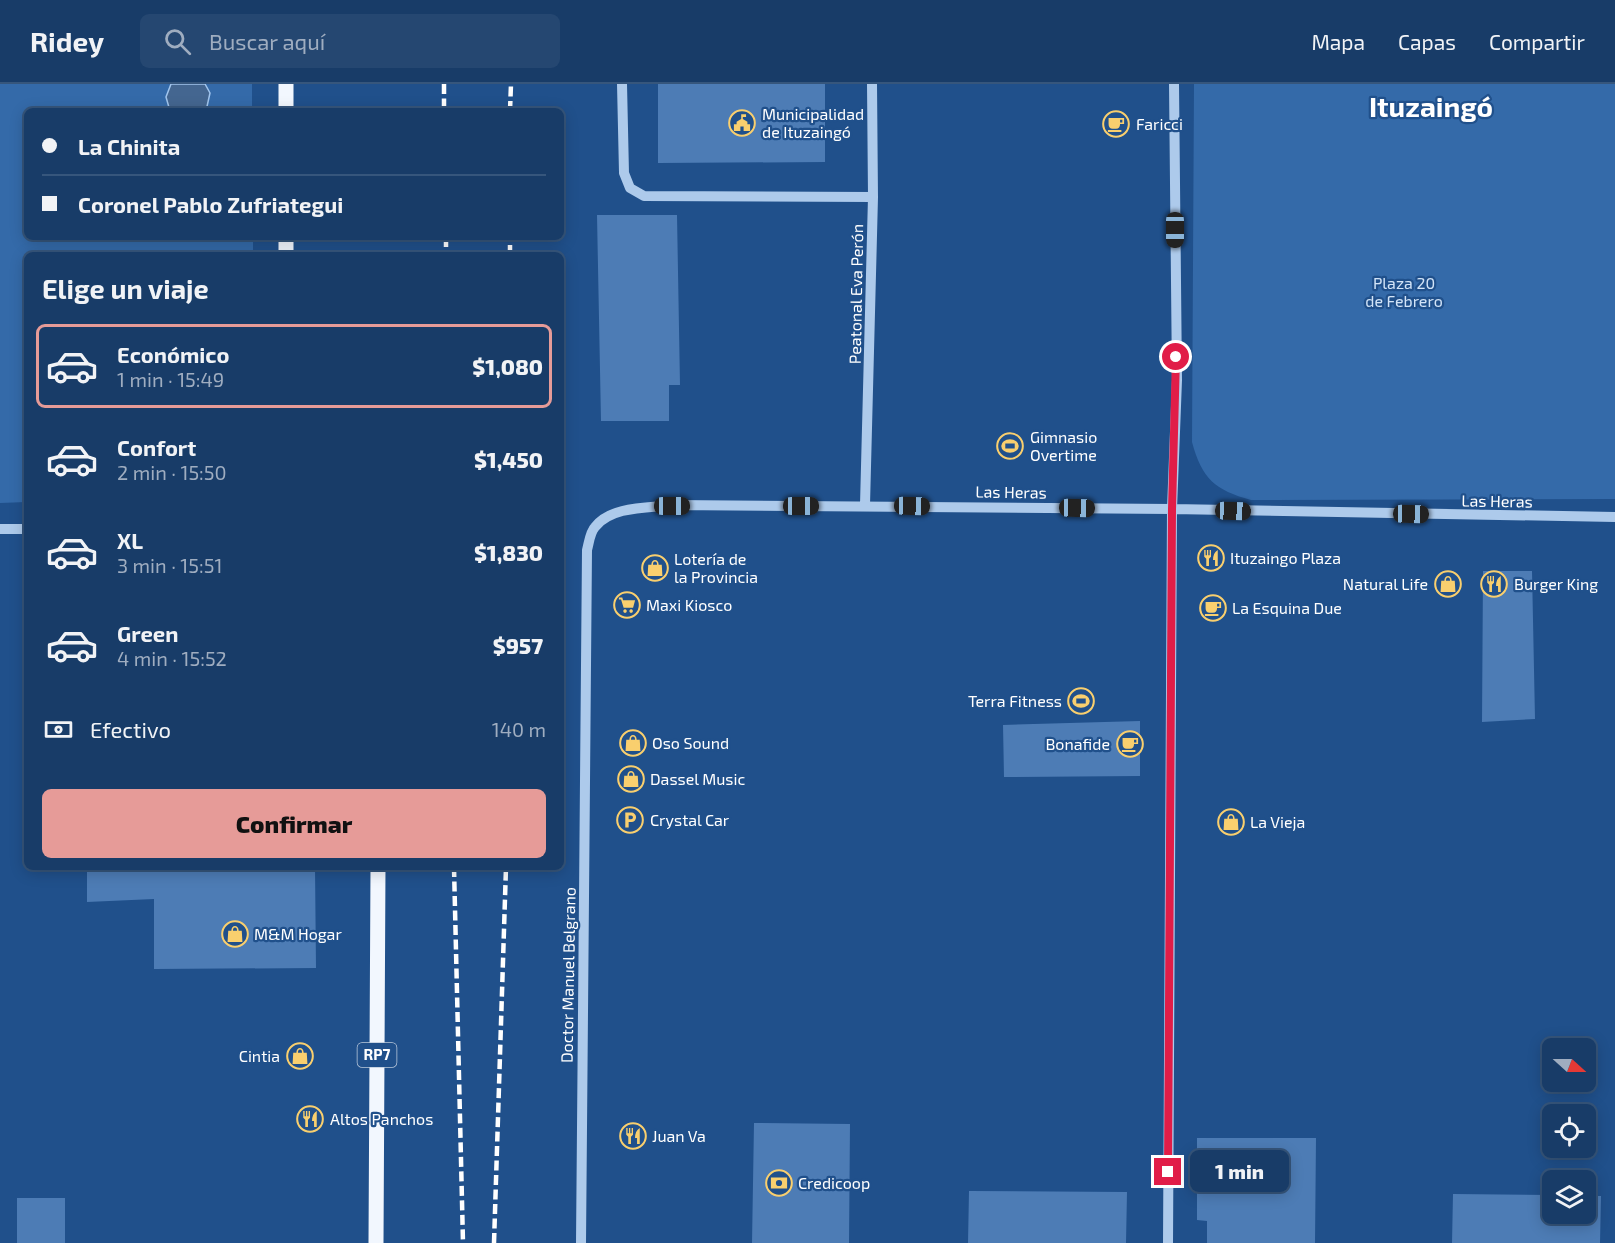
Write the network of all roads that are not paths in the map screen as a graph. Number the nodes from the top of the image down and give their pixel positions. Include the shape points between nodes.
1 (286, 84) edge
2 (622, 84) edge
3 (872, 84) edge
4 (1174, 84) edge
5 (286, 108) edge
6 (873, 198) junction
7 (865, 506) junction
8 (1172, 509) junction
9 (624, 511) joint
10 (1615, 517) edge
11 (0, 529) edge
12 (24, 529) edge
13 (378, 870) edge
14 (376, 1243) edge
15 (581, 1243) edge
16 (1168, 1243) edge

1 - 5 main road
2 - 6 street via 624,173 630,188 644,196
3 - 6 street, Peatonal Eva Perón
4 - 8 street via 1177,380
6 - 7 street, Peatonal Eva Perón
7 - 8 street, Las Heras
7 - 9 street, Las Heras via 672,506
8 - 10 street, Las Heras
8 - 16 street
9 - 15 street, Doctor Manuel Belgrano via 603,519 593,528 588,550
11 - 12 street
13 - 14 main road, RP7

